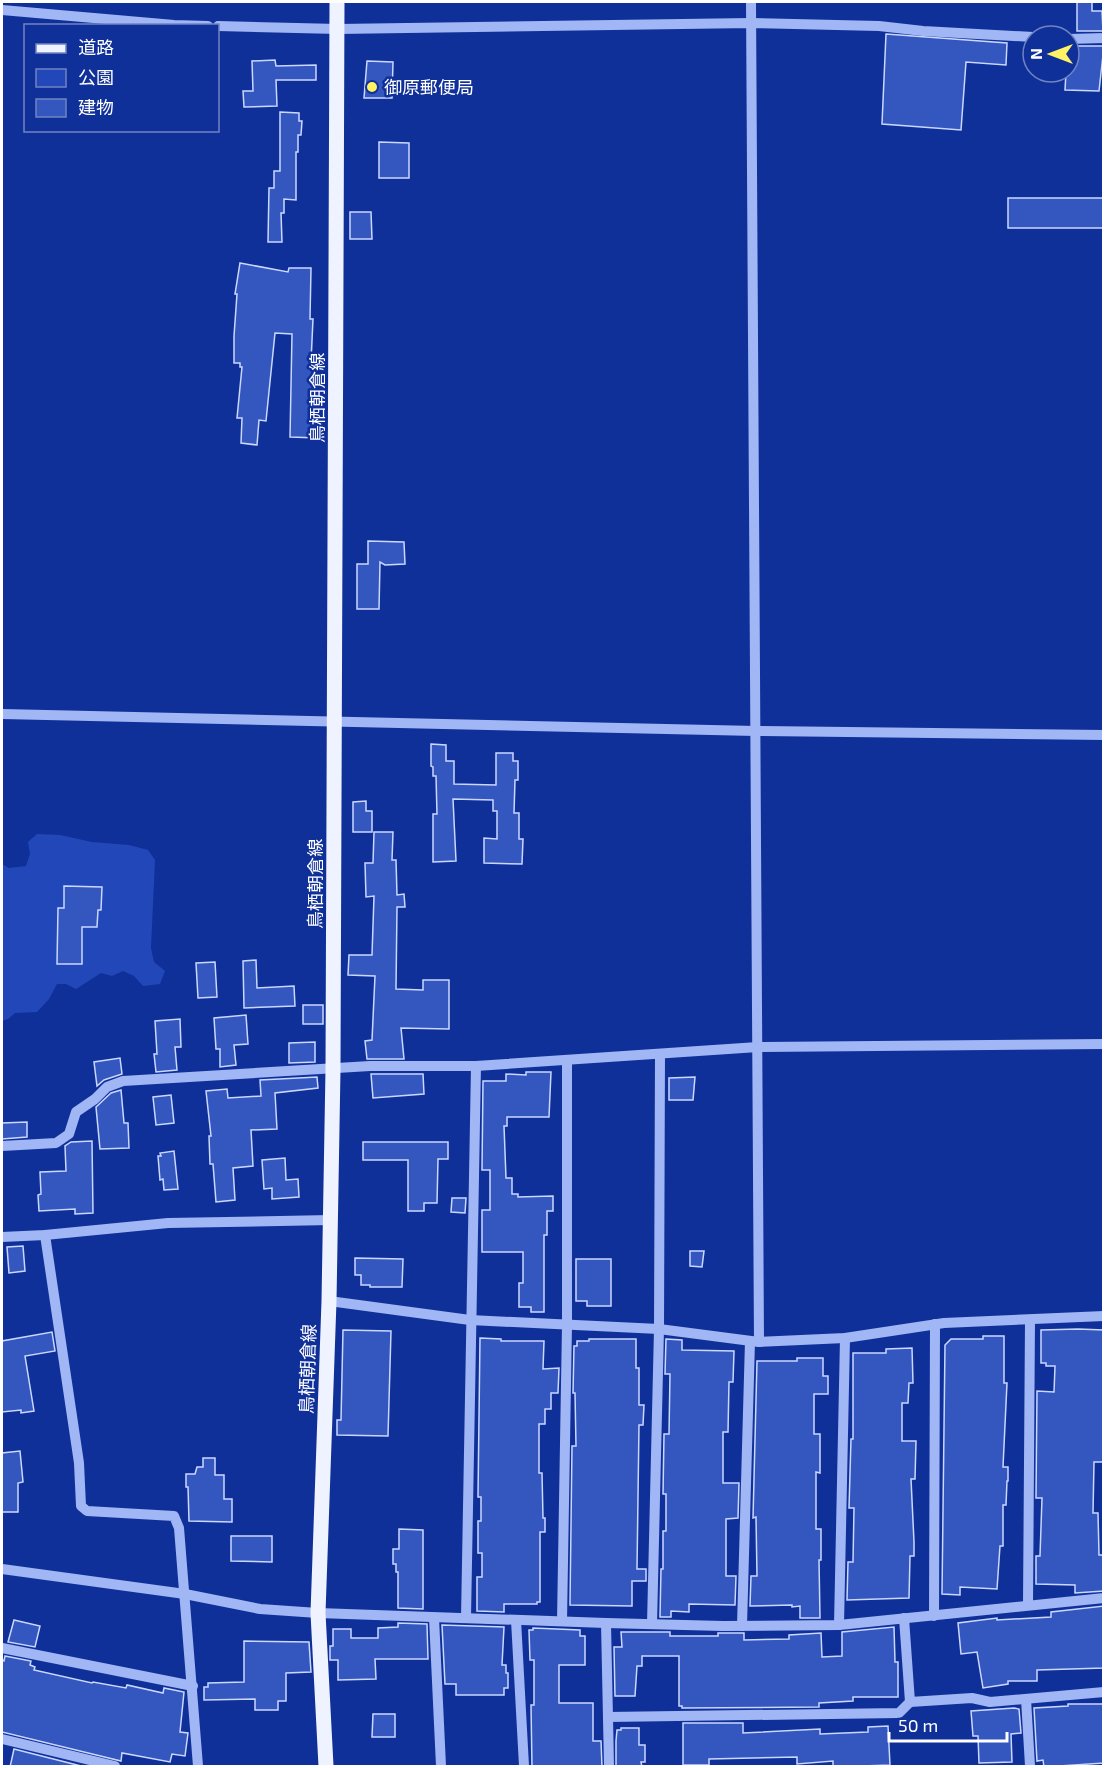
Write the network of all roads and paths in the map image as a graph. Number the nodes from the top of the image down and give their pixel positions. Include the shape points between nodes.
1 (337, 2) edge
2 (750, 2) edge
3 (2, 10) edge
4 (751, 23) junction
5 (163, 24) edge
6 (219, 26) edge
7 (338, 29) junction
8 (1021, 37) edge
9 (1104, 38) edge
10 (1081, 39) edge
11 (2, 714) edge
12 (336, 722) junction
13 (756, 731) junction
14 (1104, 735) edge
15 (1104, 1044) edge
16 (758, 1047) junction
17 (660, 1054) junction
18 (567, 1060) junction
19 (476, 1066) junction
20 (333, 1069) junction
21 (2, 1146) edge
22 (331, 1220) junction
23 (45, 1235) junction
24 (2, 1237) edge
25 (329, 1301) junction
26 (1104, 1316) edge
27 (470, 1320) junction
28 (1030, 1320) junction
29 (935, 1324) junction
30 (567, 1325) junction
31 (659, 1329) junction
32 (845, 1338) junction
33 (754, 1341) junction
34 (2, 1569) edge
35 (185, 1594) junction
36 (1104, 1598) edge
37 (1028, 1605) junction
38 (318, 1613) junction
39 (934, 1616) junction
40 (434, 1618) junction
41 (466, 1618) junction
42 (904, 1618) junction
43 (516, 1620) junction
44 (562, 1621) junction
45 (606, 1623) junction
46 (652, 1624) junction
47 (838, 1624) junction
48 (742, 1626) junction
49 (2, 1648) edge
50 (192, 1686) junction
51 (1104, 1692) edge
52 (1026, 1699) junction
53 (910, 1702) junction
54 (608, 1717) junction
55 (2, 1739) edge
56 (115, 1767) edge
57 (198, 1767) edge
58 (326, 1767) edge
59 (441, 1767) edge
60 (524, 1767) edge
61 (609, 1767) edge
62 (1030, 1767) edge

1 - 7 main road, 鳥栖朝倉線
2 - 4 street
3 - 5 street
4 - 7 street
4 - 8 street via 879,26
4 - 13 street
6 - 7 street
7 - 12 main road, 鳥栖朝倉線
9 - 10 street
11 - 12 street
12 - 13 street
12 - 20 main road, 鳥栖朝倉線
13 - 14 street
13 - 16 street
15 - 16 street
16 - 17 street
16 - 33 street
17 - 18 street
17 - 31 street
18 - 19 street
18 - 30 street
19 - 20 street
19 - 27 street
20 - 21 street via 123,1081 76,1112 69,1134 56,1143
20 - 22 main road, 鳥栖朝倉線
22 - 23 street via 168,1223
22 - 25 main road, 鳥栖朝倉線
23 - 24 street
23 - 35 street via 79,1463 81,1506 87,1511 174,1516
25 - 27 street
25 - 38 main road, 鳥栖朝倉線
26 - 28 street
27 - 30 street
27 - 41 street
28 - 29 street
28 - 37 street
29 - 32 street
29 - 39 street
30 - 31 street
30 - 44 street
31 - 33 street
31 - 46 street
32 - 33 street
32 - 47 street
33 - 48 street
34 - 35 street
35 - 38 street via 260,1609
35 - 50 street
36 - 37 street
37 - 39 street
38 - 40 street
38 - 58 main road, 鳥栖朝倉線
39 - 42 street
40 - 41 street
40 - 59 street
41 - 43 street
42 - 47 street
42 - 53 street
43 - 44 street
43 - 60 street
44 - 45 street
45 - 46 street
45 - 54 street
46 - 48 street
47 - 48 street
49 - 50 street
50 - 57 street
51 - 52 street
52 - 53 street
52 - 62 street
53 - 54 street via 899,1713
54 - 61 street
55 - 56 street

